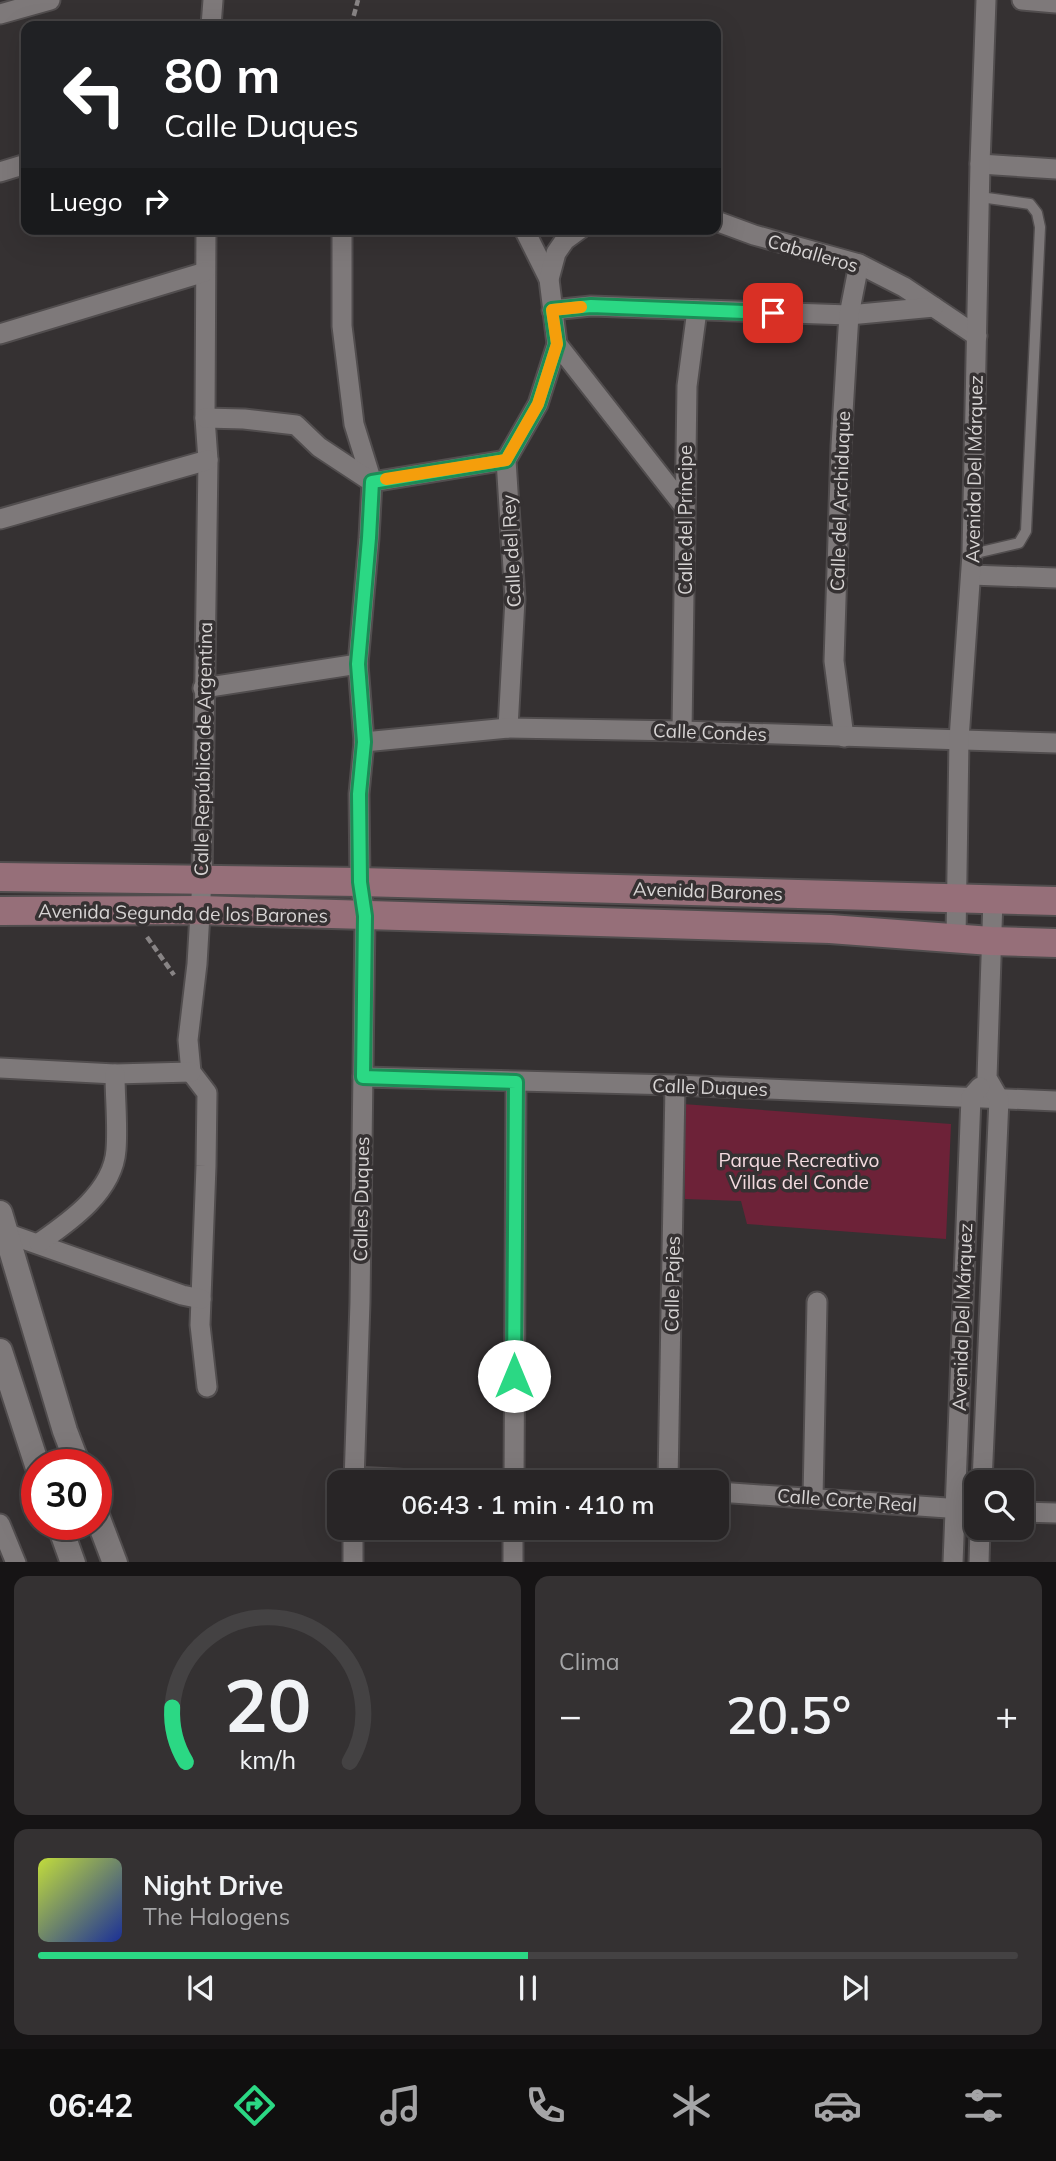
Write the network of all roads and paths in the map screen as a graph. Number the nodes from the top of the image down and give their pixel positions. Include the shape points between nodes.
1 (50, 0) edge
2 (214, 0) edge
3 (358, 0) edge
4 (986, 0) edge
5 (1022, 0) edge
6 (1056, 3) edge
7 (0, 14) edge
8 (212, 21) edge
9 (352, 21) edge
10 (980, 164) junction
11 (21, 166) edge
12 (1056, 169) edge
13 (0, 173) edge
14 (980, 197) junction
15 (721, 223) edge
16 (206, 235) edge
17 (342, 235) edge
18 (527, 235) edge
19 (572, 235) edge
20 (859, 264) junction
21 (205, 272) junction
22 (548, 279) junction
23 (934, 307) junction
24 (552, 310) junction
25 (697, 310) junction
26 (849, 315) junction
27 (0, 334) edge
28 (977, 336) junction
29 (557, 344) junction
30 (205, 418) junction
31 (208, 460) junction
32 (506, 460) junction
33 (372, 482) junction
34 (684, 506) junction
35 (0, 519) edge
36 (972, 554) junction
37 (971, 575) junction
38 (1056, 578) edge
39 (358, 664) junction
40 (203, 688) junction
41 (508, 728) junction
42 (682, 731) junction
43 (844, 737) junction
44 (959, 740) junction
45 (364, 742) junction
46 (1056, 743) edge
47 (0, 877) edge
48 (202, 880) junction
49 (360, 882) junction
50 (958, 898) junction
51 (993, 899) junction
52 (1056, 901) edge
53 (129, 910) junction
54 (200, 910) junction
55 (0, 911) edge
56 (365, 916) junction
57 (956, 937) junction
58 (991, 941) junction
59 (1056, 943) edge
60 (191, 1000) junction
61 (0, 1068) edge
62 (191, 1072) junction
63 (115, 1074) junction
64 (363, 1077) junction
65 (987, 1078) junction
66 (516, 1082) junction
67 (675, 1085) junction
68 (971, 1097) junction
69 (999, 1099) junction
70 (1056, 1101) edge
71 (2, 1226) edge
72 (39, 1243) junction
73 (201, 1299) junction
74 (817, 1302) dead end
75 (0, 1351) edge
76 (207, 1387) dead end
77 (9, 1409) edge
78 (29, 1449) edge
79 (72, 1449) edge
80 (354, 1470) edge
81 (514, 1470) edge
82 (668, 1470) edge
83 (983, 1470) edge
84 (729, 1493) edge
85 (813, 1498) junction
86 (955, 1507) junction
87 (964, 1508) edge
88 (1034, 1512) edge
89 (1056, 1513) edge
90 (0, 1524) edge
91 (65, 1540) edge
92 (106, 1540) edge
93 (353, 1540) edge
94 (513, 1540) edge
95 (980, 1540) edge
96 (16, 1562) edge
97 (74, 1562) edge
98 (115, 1562) edge
99 (352, 1562) edge
100 (513, 1562) edge
101 (953, 1562) edge
102 (979, 1562) edge

1 - 7 street
2 - 8 street
3 - 9 path
4 - 10 street, Avenida Del Márquez
5 - 6 street
10 - 12 street
10 - 14 street, Avenida Del Márquez
11 - 13 street
14 - 28 street, Avenida Del Márquez
14 - 36 lane via 1030,204 1040,227 1026,531 1019,543
15 - 20 street, Caballeros
16 - 21 street, Calle República de Argentina
17 - 33 street via 342,326 354,424
18 - 22 street
19 - 22 street via 556,253
20 - 23 street, Caballeros
20 - 26 street, Calle del Archiduque
21 - 27 street
21 - 30 street, Calle República de Argentina
22 - 24 street
23 - 26 street
23 - 28 street, Caballeros
24 - 25 street via 591,306
24 - 29 street
25 - 26 street
25 - 34 street, Calle del Príncipe via 687,386
26 - 43 street, Calle del Archiduque via 834,661
28 - 36 street, Avenida Del Márquez
29 - 32 street via 538,404
29 - 34 street
30 - 31 street, Calle República de Argentina
30 - 33 street via 296,425 319,447
31 - 35 street
31 - 40 street, Calle República de Argentina
32 - 33 street
32 - 41 street, Calle del Rey via 514,599
33 - 39 street, Calles Duques
34 - 42 street, Calle del Príncipe
36 - 37 street, Avenida Del Márquez
37 - 38 street
37 - 44 street, Avenida Del Márquez
39 - 40 street
39 - 45 street, Calles Duques
40 - 48 street, Calle República de Argentina
41 - 42 street, Calle Condes
41 - 45 street, Calle Condes
42 - 43 street, Calle Condes
43 - 44 street, Calle Condes
44 - 46 street, Calle Condes
44 - 50 street, Avenida Del Márquez
45 - 49 street, Calles Duques via 359,794
47 - 48 main road, Avenida Segunda de los Barones
48 - 49 main road, Avenida Segunda de los Barones
48 - 54 street, Calle República de Argentina
49 - 50 main road, Avenida Barones
49 - 56 street, Calles Duques
50 - 51 main road, Avenida Barones
50 - 57 street, Avenida Del Márquez
51 - 52 main road, Avenida Barones
51 - 58 street
53 - 54 main road, Avenida Segunda de los Barones
53 - 55 main road, Avenida Segunda de los Barones
53 - 60 path
54 - 56 main road, Avenida Segunda de los Barones
54 - 60 street, Calle República de Argentina
56 - 57 main road, Avenida Barones via 830,929
56 - 64 street, Calles Duques
57 - 58 main road, Avenida Barones
58 - 59 main road, Avenida Barones
58 - 65 street
60 - 62 street, Calle República de Argentina
61 - 63 street
62 - 63 street
62 - 73 street, Calle República de Argentina via 206,1093
63 - 72 street via 113,1164 99,1191 75,1218
64 - 66 street, Calle Duques
64 - 80 street, Calles Duques
65 - 68 street
65 - 69 street
66 - 67 street, Calle Duques
66 - 81 street
67 - 68 street, Calle Duques
67 - 82 street, Calle Pajes
68 - 69 street, Calle Duques
68 - 86 street, Avenida Del Márquez
69 - 70 street, Calle Duques
69 - 83 street, Avenida Del Márquez
71 - 72 street
71 - 79 street
72 - 73 street
73 - 76 street, Calle República de Argentina
74 - 85 street
75 - 77 street
77 - 78 street
84 - 85 street, Calle Corte Real
85 - 86 street, Calle Corte Real
86 - 87 street, Calle Corte Real
86 - 101 street, Avenida Del Márquez
88 - 89 street
90 - 96 street
91 - 97 street
92 - 98 street
93 - 99 street
94 - 100 street
95 - 102 street

